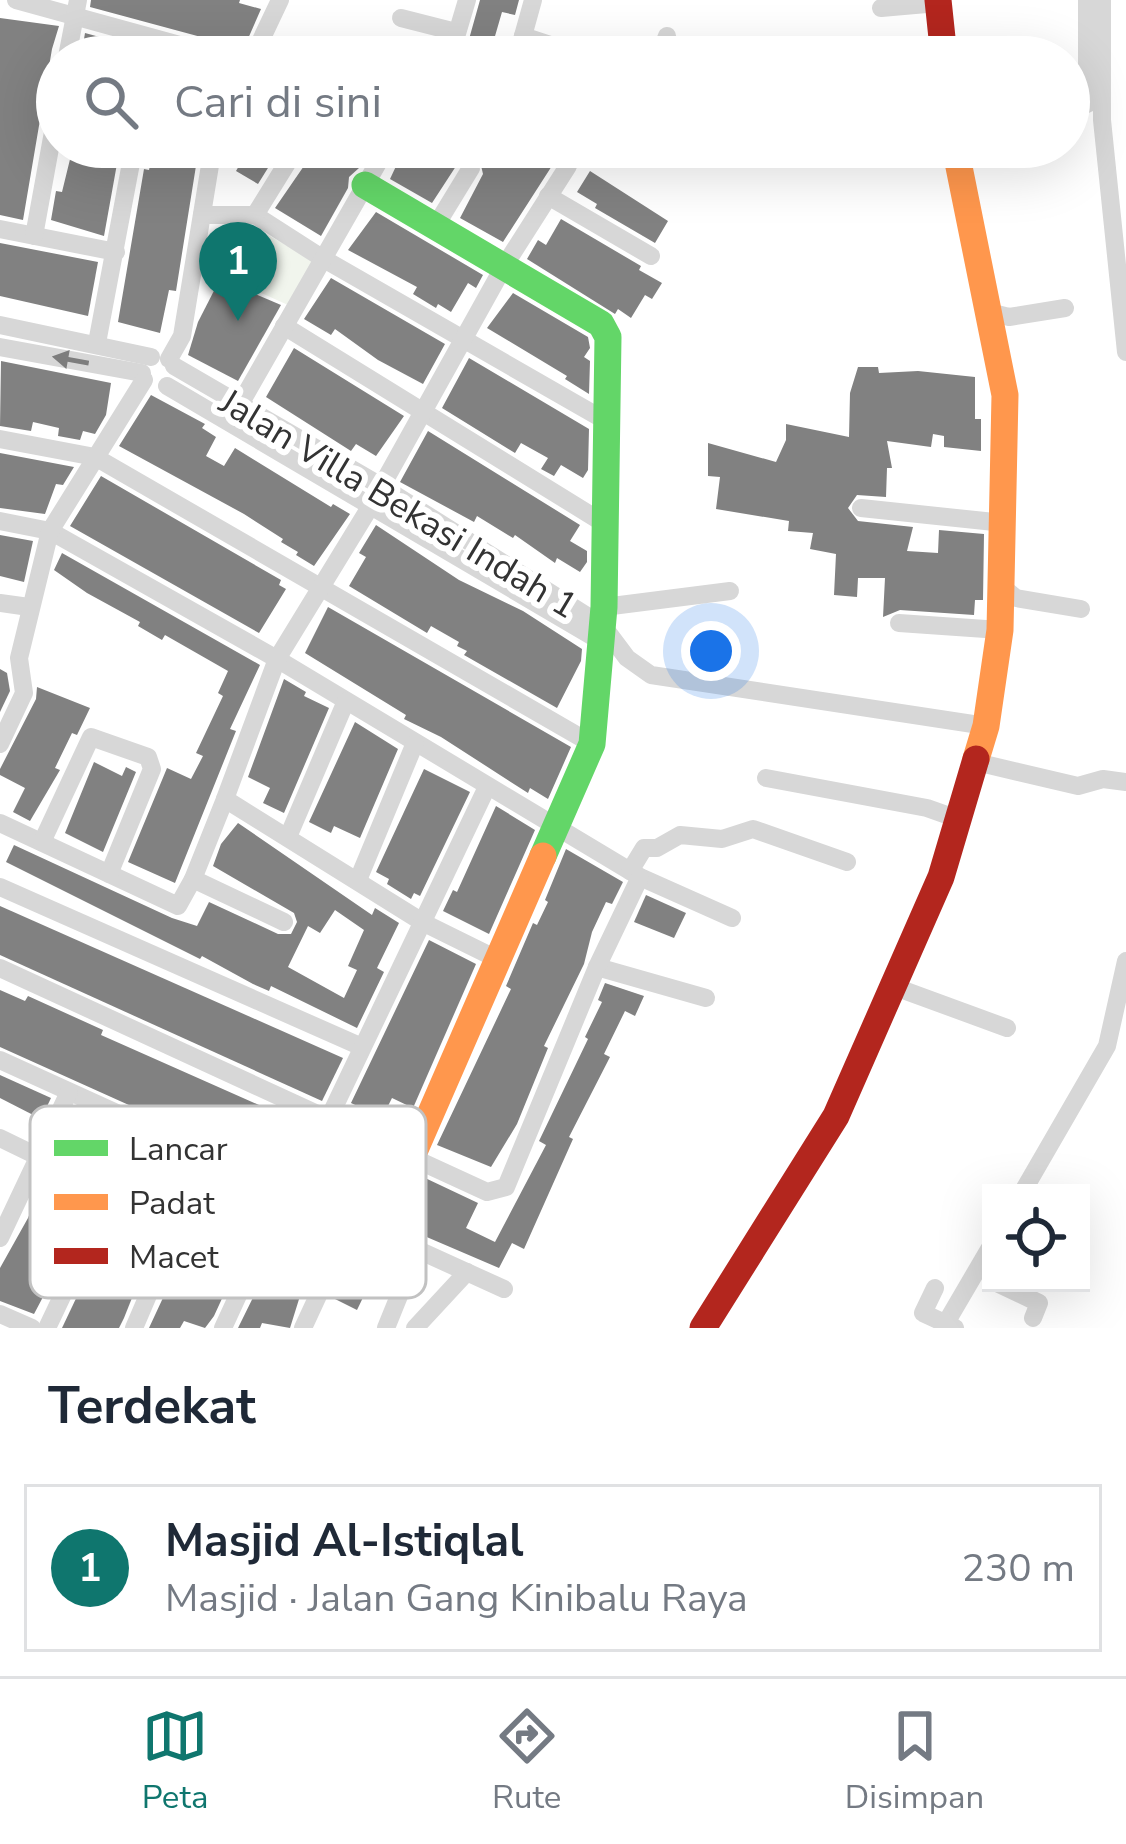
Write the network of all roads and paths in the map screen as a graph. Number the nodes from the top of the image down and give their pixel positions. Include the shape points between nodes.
1 (16, 0) edge
2 (280, 0) edge
3 (467, 0) edge
4 (533, 0) edge
5 (1087, 0) edge
6 (1102, 0) edge
7 (938, 2) edge
8 (76, 8) edge
9 (881, 8) dead end
10 (400, 18) dead end
11 (457, 32) junction
12 (131, 36) edge
13 (263, 36) edge
14 (456, 36) edge
15 (523, 36) edge
16 (942, 36) edge
17 (1087, 36) edge
18 (1090, 116) edge
19 (1102, 120) junction
20 (46, 168) edge
21 (130, 168) edge
22 (210, 168) edge
23 (284, 168) edge
24 (375, 168) edge
25 (471, 168) dead end
26 (567, 168) edge
27 (959, 168) edge
28 (365, 185) junction
29 (548, 196) junction
30 (202, 215) junction
31 (255, 215) junction
32 (435, 227) junction
33 (0, 230) edge
34 (34, 236) junction
35 (116, 252) junction
36 (651, 256) dead end
37 (322, 258) junction
38 (503, 268) junction
39 (1065, 308) dead end
40 (988, 312) junction
41 (0, 326) edge
42 (284, 326) junction
43 (463, 340) junction
44 (97, 344) junction
45 (0, 347) edge
46 (1126, 352) edge
47 (156, 367) junction
48 (239, 406) junction
49 (423, 411) junction
50 (606, 421) junction
51 (0, 439) edge
52 (95, 457) junction
53 (381, 486) junction
54 (370, 507) junction
55 (861, 508) dead end
56 (0, 521) edge
57 (1004, 523) junction
58 (605, 524) junction
59 (50, 531) junction
60 (321, 586) junction
61 (1001, 586) junction
62 (730, 591) dead end
63 (0, 604) edge
64 (29, 608) junction
65 (1081, 610) dead end
66 (899, 622) dead end
67 (1000, 630) junction
68 (607, 631) junction
69 (277, 659) junction
70 (346, 701) junction
71 (986, 727) junction
72 (415, 743) junction
73 (0, 744) edge
74 (592, 744) junction
75 (976, 761) junction
76 (766, 778) dead end
77 (1126, 782) edge
78 (487, 787) junction
79 (225, 799) junction
80 (958, 818) junction
81 (0, 824) edge
82 (554, 827) junction
83 (288, 837) junction
84 (42, 842) junction
85 (848, 862) dead end
86 (109, 874) junction
87 (635, 874) junction
88 (193, 879) junction
89 (358, 880) junction
90 (0, 887) edge
91 (732, 918) dead end
92 (284, 922) dead end
93 (424, 922) junction
94 (500, 960) junction
95 (1126, 962) edge
96 (597, 967) junction
97 (0, 968) edge
98 (895, 987) junction
99 (706, 998) dead end
100 (1006, 1028) dead end
101 (1107, 1046) junction
102 (362, 1047) junction
103 (1126, 1056) edge
104 (0, 1060) edge
105 (69, 1092) junction
106 (62, 1106) edge
107 (100, 1106) edge
108 (298, 1106) edge
109 (335, 1106) edge
110 (426, 1128) edge
111 (0, 1138) edge
112 (30, 1152) edge
113 (426, 1166) edge
114 (30, 1175) edge
115 (1027, 1184) edge
116 (0, 1238) edge
117 (426, 1253) edge
118 (467, 1272) junction
119 (982, 1286) edge
120 (935, 1288) dead end
121 (504, 1289) dead end
122 (1016, 1292) edge
123 (60, 1298) edge
124 (147, 1298) edge
125 (236, 1298) edge
126 (322, 1298) edge
127 (0, 1314) edge
128 (1033, 1318) dead end
129 (389, 1319) edge
130 (416, 1326) edge
131 (948, 1327) edge
132 (32, 1328) edge
133 (46, 1328) edge
134 (134, 1328) edge
135 (223, 1328) edge
136 (303, 1328) edge
137 (703, 1328) edge

1 - 8 street
2 - 13 street
3 - 11 street
4 - 15 street
5 - 17 street
6 - 19 street
7 - 9 street
7 - 16 main road
8 - 12 street
10 - 11 street
11 - 14 street
18 - 19 street
19 - 46 street
20 - 34 street
21 - 35 street
22 - 30 street
23 - 31 street
24 - 28 street
25 - 32 street
26 - 29 street
27 - 40 main road
28 - 32 main road
28 - 37 street
29 - 36 street
29 - 38 street
30 - 31 street
30 - 47 street via 180,343
31 - 37 street
32 - 38 main road
33 - 34 street
34 - 35 street
35 - 44 street
37 - 42 street
37 - 43 street
38 - 43 street
38 - 50 main road via 605,328
39 - 40 street via 1010,317
40 - 57 main road via 1005,395
41 - 44 street, Jalan Villa Bekasi Indah 1
42 - 48 street
42 - 49 street
43 - 49 street
43 - 50 street
44 - 47 street, Jalan Villa Bekasi Indah 1
47 -> 45 street, Jalan Villa Bekasi Indah 1
47 - 48 street, Jalan Villa Bekasi Indah 1
47 - 52 street
47 - 54 street, Jalan Villa Bekasi Indah 1 via 174,377 167,386
48 - 53 street, Jalan Villa Bekasi Indah 1
49 - 53 street
49 - 58 street
50 - 58 main road
51 - 52 street
52 - 59 street
52 - 60 street
53 - 54 street
53 - 68 street, Jalan Villa Bekasi Indah 1
54 - 60 street
54 - 68 street, Jalan Villa Bekasi Indah 1
55 - 57 street
56 - 59 street
57 - 61 main road
58 - 68 main road
59 - 64 street
59 - 69 street
60 - 69 street
60 - 74 street
61 - 65 street via 1016,598
61 - 67 main road
62 - 68 street
63 - 64 street
64 - 73 street via 19,658 24,692
66 - 67 street
67 - 71 main road
68 - 71 street, Jalan Villa Bekasi Indah 1 via 638,668 664,680
68 - 74 main road
69 - 70 street
69 - 79 street
70 - 72 street
70 - 83 street
71 - 75 main road
72 - 78 street
72 - 89 street
74 - 82 main road
75 - 77 street via 1078,786
75 - 80 main road
76 - 80 street
78 - 82 street
78 - 93 street
79 - 83 street
79 - 88 street
80 - 98 main road
81 - 84 street
82 - 87 street
82 - 94 main road
83 - 89 street
84 - 86 street
84 - 86 street via 91,736 148,757 152,769
85 - 87 street via 753,829 644,848
86 - 88 street via 178,905
87 - 91 street
87 - 96 street
88 - 92 street
89 - 93 street
90 - 102 street
93 - 94 street
93 - 102 street
94 - 110 main road
95 - 101 street
96 - 99 street
96 - 113 street via 503,1191
97 - 108 street
98 - 100 street
98 - 137 main road via 820,1147
101 - 103 street
101 - 115 street
102 - 109 street
104 - 105 street
105 - 106 street
105 - 107 street
111 - 112 street
114 - 116 street
117 - 118 street
118 - 121 street
118 - 130 street
119 - 131 street
120 - 131 street via 923,1313
122 - 128 street via 1039,1303
123 - 133 street
124 - 134 street
125 - 135 street
126 - 136 street
127 - 132 street
129 - 130 street

